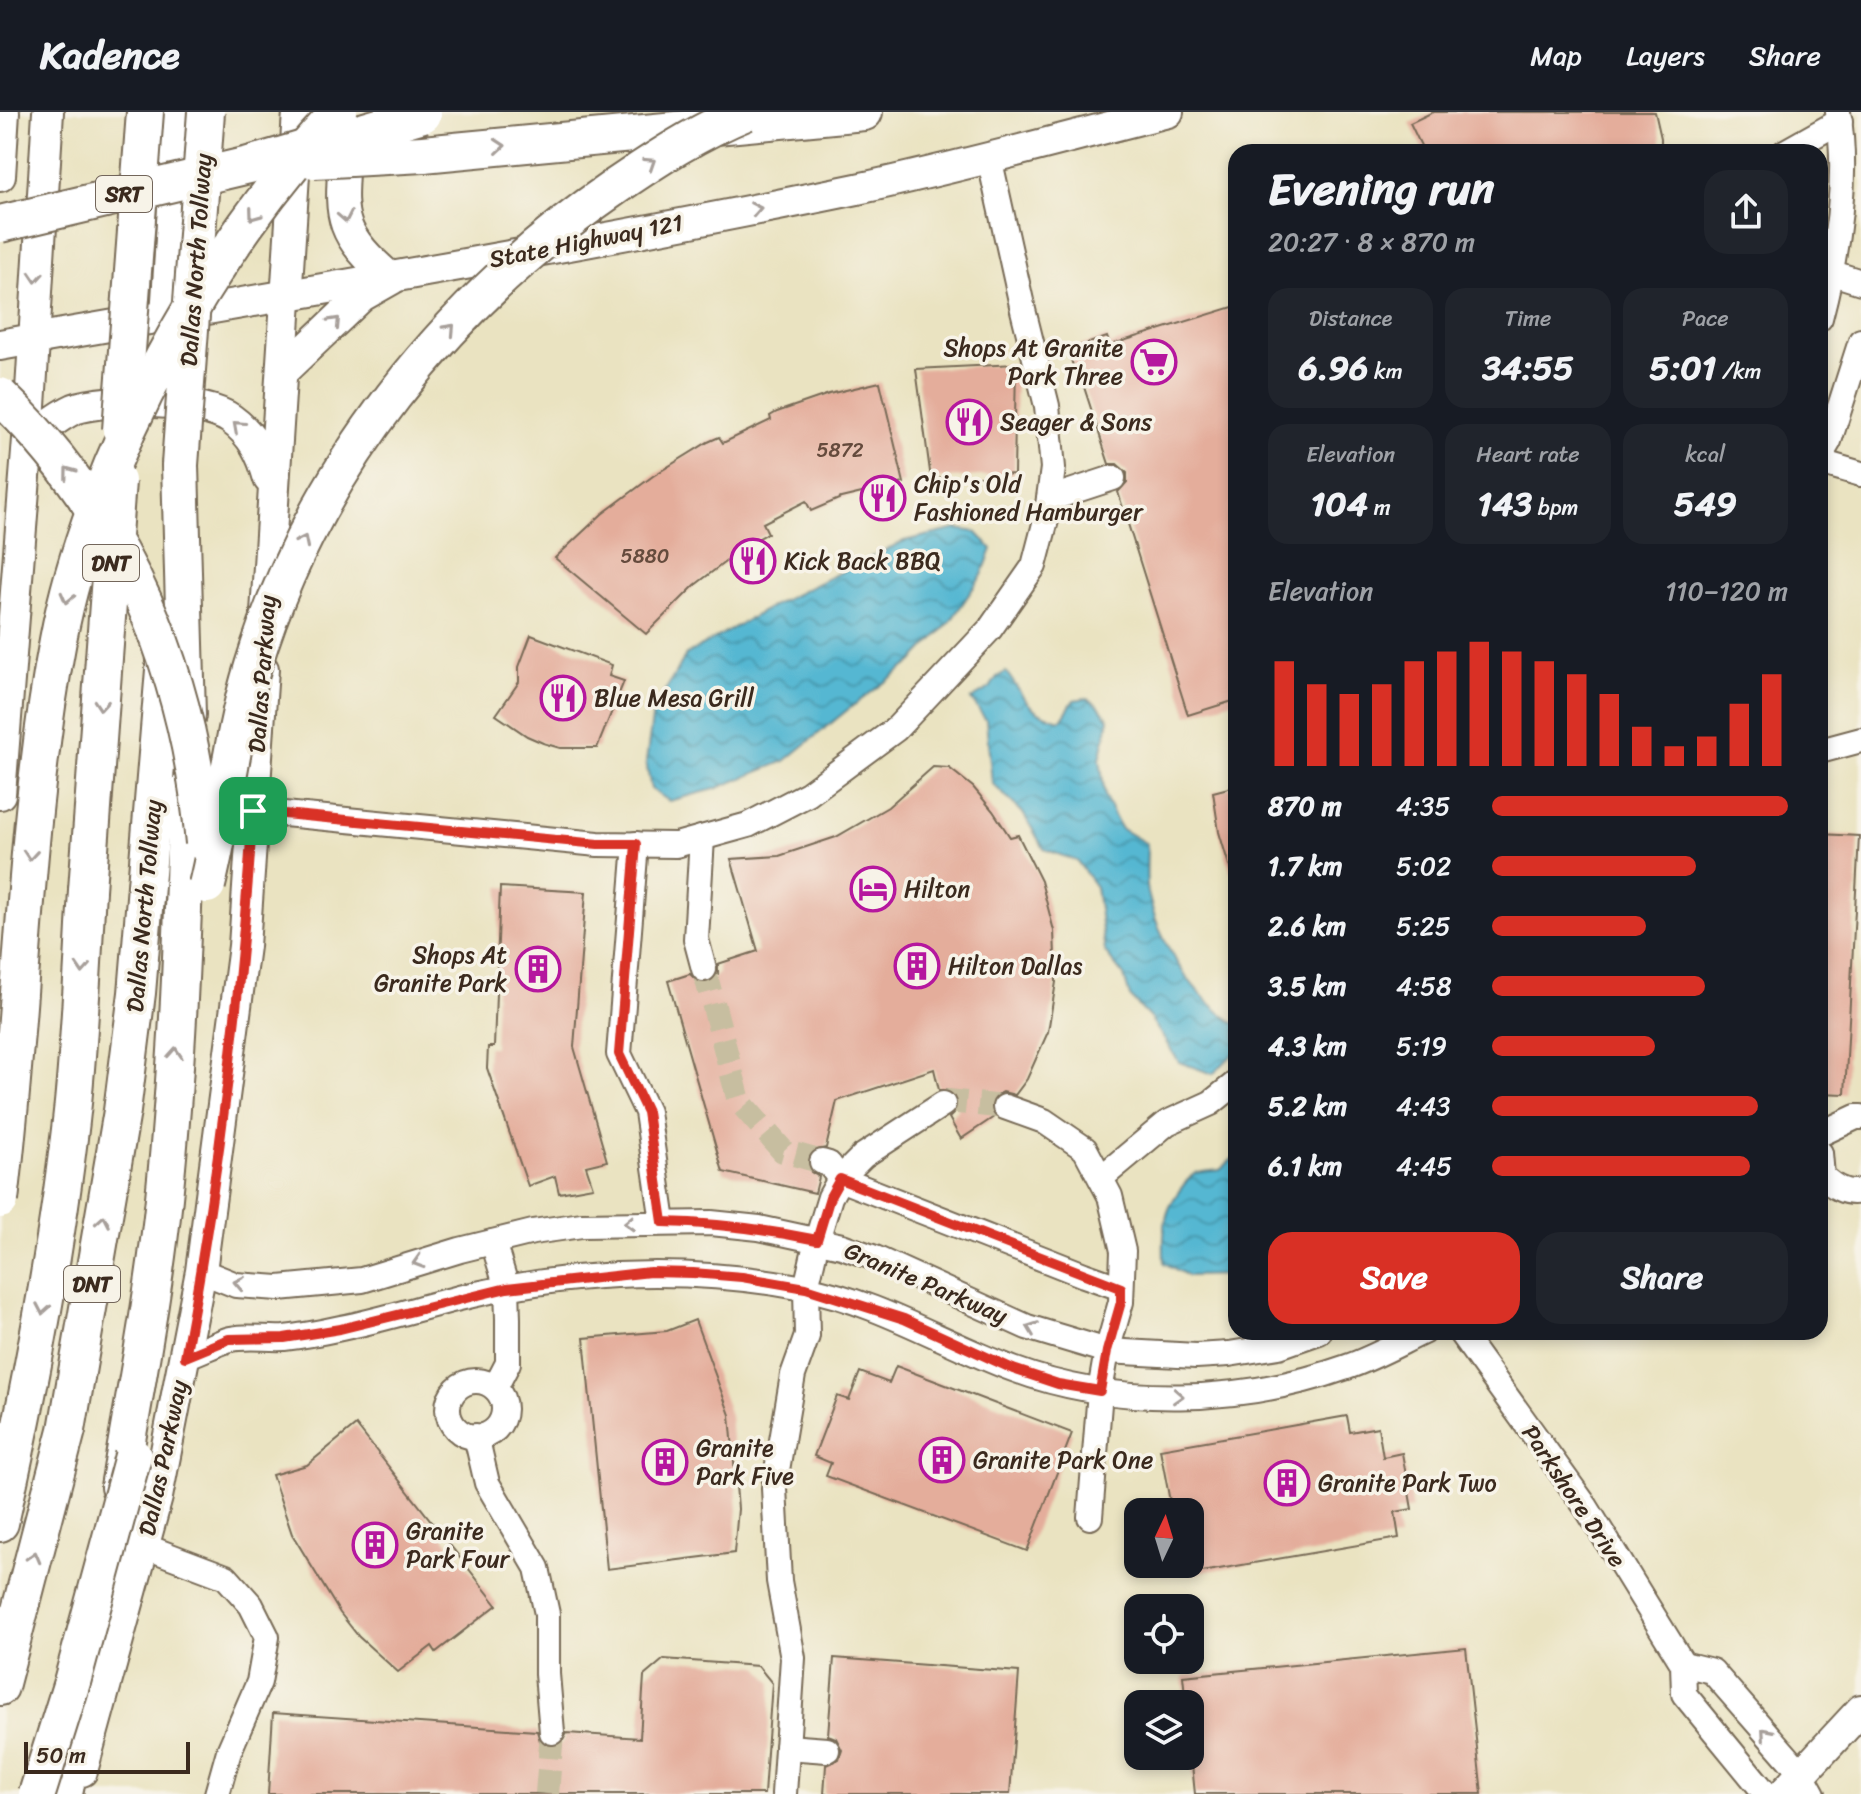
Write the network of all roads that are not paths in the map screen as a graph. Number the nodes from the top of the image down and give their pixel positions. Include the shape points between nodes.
1 (4, 112) edge
2 (48, 112) edge
3 (145, 112) edge
4 (176, 112) edge
5 (206, 112) edge
6 (298, 112) edge
7 (339, 112) edge
8 (346, 112) edge
9 (746, 112) edge
10 (863, 112) edge
11 (1168, 112) edge
12 (427, 113) edge
13 (1839, 117) edge
14 (1797, 144) edge
15 (989, 157) junction
16 (249, 165) junction
17 (0, 176) edge
18 (0, 224) edge
19 (1828, 261) edge
20 (1828, 272) edge
21 (392, 279) junction
22 (1861, 282) edge
23 (285, 295) junction
24 (163, 316) junction
25 (32, 339) junction
26 (1861, 341) edge
27 (0, 345) edge
28 (282, 372) junction
29 (0, 396) edge
30 (0, 416) edge
31 (28, 439) junction
32 (1828, 443) edge
33 (1828, 464) edge
34 (180, 465) junction
35 (1861, 474) edge
36 (1113, 478) dead end
37 (273, 493) junction
38 (1049, 499) junction
39 (1861, 740) edge
40 (1828, 749) edge
41 (0, 794) edge
42 (253, 811) junction
43 (702, 838) junction
44 (636, 844) junction
45 (207, 885) junction
46 (704, 969) tunnel mouth
47 (1228, 1089) edge
48 (943, 1104) tunnel mouth
49 (1005, 1107) tunnel mouth
50 (1861, 1117) edge
51 (1828, 1130) edge
52 (831, 1171) junction
53 (1101, 1178) junction
54 (1828, 1181) edge
55 (1861, 1191) edge
56 (0, 1200) edge
57 (663, 1222) junction
58 (817, 1240) junction
59 (493, 1242) junction
60 (201, 1271) junction
61 (507, 1288) junction
62 (806, 1288) junction
63 (1121, 1288) junction
64 (1296, 1340) edge
65 (1406, 1340) edge
66 (1466, 1340) edge
67 (1107, 1351) junction
68 (185, 1357) junction
69 (495, 1388) junction
70 (1100, 1391) junction
71 (476, 1436) junction
72 (1090, 1517) dead end
73 (0, 1523) edge
74 (144, 1546) junction
75 (1683, 1664) junction
76 (0, 1687) edge
77 (1861, 1710) edge
78 (552, 1732) tunnel mouth
79 (787, 1747) junction
80 (827, 1750) dead end
81 (1800, 1787) edge
82 (37, 1794) edge
83 (64, 1794) edge
84 (75, 1794) edge
85 (217, 1794) edge
86 (784, 1794) edge
87 (1766, 1794) edge

1 - 17 main road
2 -> 25 main road
3 -> 73 highway, DNT, bridge via 73,1100 56,1232
4 - 24 street
5 - 34 highway, Dallas North Tollway / DNT, bridge
6 - 23 main road, Dallas Parkway
7 -> 56 highway, bridge via 263,203 189,314 126,436 80,549 58,640 36,791
8 -> 21 main road via 344,224 364,254
45 -> 9 highway, bridge via 238,720 272,610 324,498 371,425 457,321 535,247 655,160
16 -> 10 highway, bridge via 423,154
11 - 15 main road, State Highway 121
12 - 16 highway, SRT, bridge
13 - 14 street
13 - 19 street via 1842,189
21 -> 15 main road, State Highway 121 via 859,188
15 - 38 street via 1047,406 1053,468
16 - 18 highway, SRT, bridge
20 - 22 street
21 - 23 main road, State Highway 121
28 -> 21 main road via 362,296
23 - 24 main road, State Highway 121
23 - 28 main road, Dallas Parkway
24 - 25 main road, State Highway 121
25 - 27 main road, State Highway 121
25 - 31 main road
26 - 32 street
28 - 37 main road, Dallas Parkway
45 -> 29 highway, bridge via 192,753 160,636 99,514
30 - 31 main road
37 -> 31 main road via 262,453 252,439 228,417 210,411 155,401 91,404 71,410
31 - 41 main road
33 - 35 street
76 -> 34 highway, Dallas North Tollway / DNT, bridge via 67,1430 122,1111 148,874
83 -> 34 highway via 164,1197 187,783
36 - 38 street
37 - 42 main road, Dallas Parkway
38 - 43 street via 1034,566 990,629 896,729 808,794 748,825
39 - 40 street
42 - 44 street
42 - 60 main road, Dallas Parkway via 244,946
43 - 44 street via 676,845
43 - 46 street via 696,939
44 - 57 street via 619,1054 647,1112
45 - 82 highway, bridge via 199,1060 174,1259 133,1456
47 - 53 street via 1167,1123
48 - 52 street
49 - 53 street via 1044,1121 1085,1149
50 - 51 street
52 - 58 street via 830,1197
52 - 63 street
53 - 63 street via 1123,1251
54 - 55 street via 1836,1188
57 - 58 street, Granite Parkway via 747,1227
57 -> 59 street, Granite Parkway via 582,1225
58 - 62 street
67 -> 58 street, Granite Parkway via 1027,1327 875,1258
59 -> 60 street, Granite Parkway via 362,1280 334,1283 236,1285
59 - 61 street
60 - 68 main road, Dallas Parkway
61 - 62 street, Granite Parkway via 650,1272 742,1277
61 - 68 street, Granite Parkway via 340,1329 229,1339
61 - 69 street via 508,1363
62 - 70 street, Granite Parkway via 904,1319 1013,1369
62 - 79 street via 807,1336 793,1375 774,1488 779,1581 793,1658
63 - 67 street
64 - 67 street, Granite Parkway via 1218,1355
70 -> 65 street, Granite Parkway via 1195,1397 1270,1388 1350,1366
66 - 75 street, Parkshore Drive via 1586,1507
67 - 70 street
68 - 74 main road, Dallas Parkway
69 - 71 street via 503,1415 493,1431
69 - 71 street via 468,1382 450,1400 453,1425
70 - 72 street
71 - 78 street via 487,1483 537,1568 547,1614
74 - 84 main road, Dallas Parkway
74 - 85 street via 226,1577 251,1605 267,1637 259,1682
81 -> 75 street via 1712,1671
75 - 87 street, Parkshore Drive via 1684,1694
77 - 81 main road
79 - 80 street
79 - 86 street

